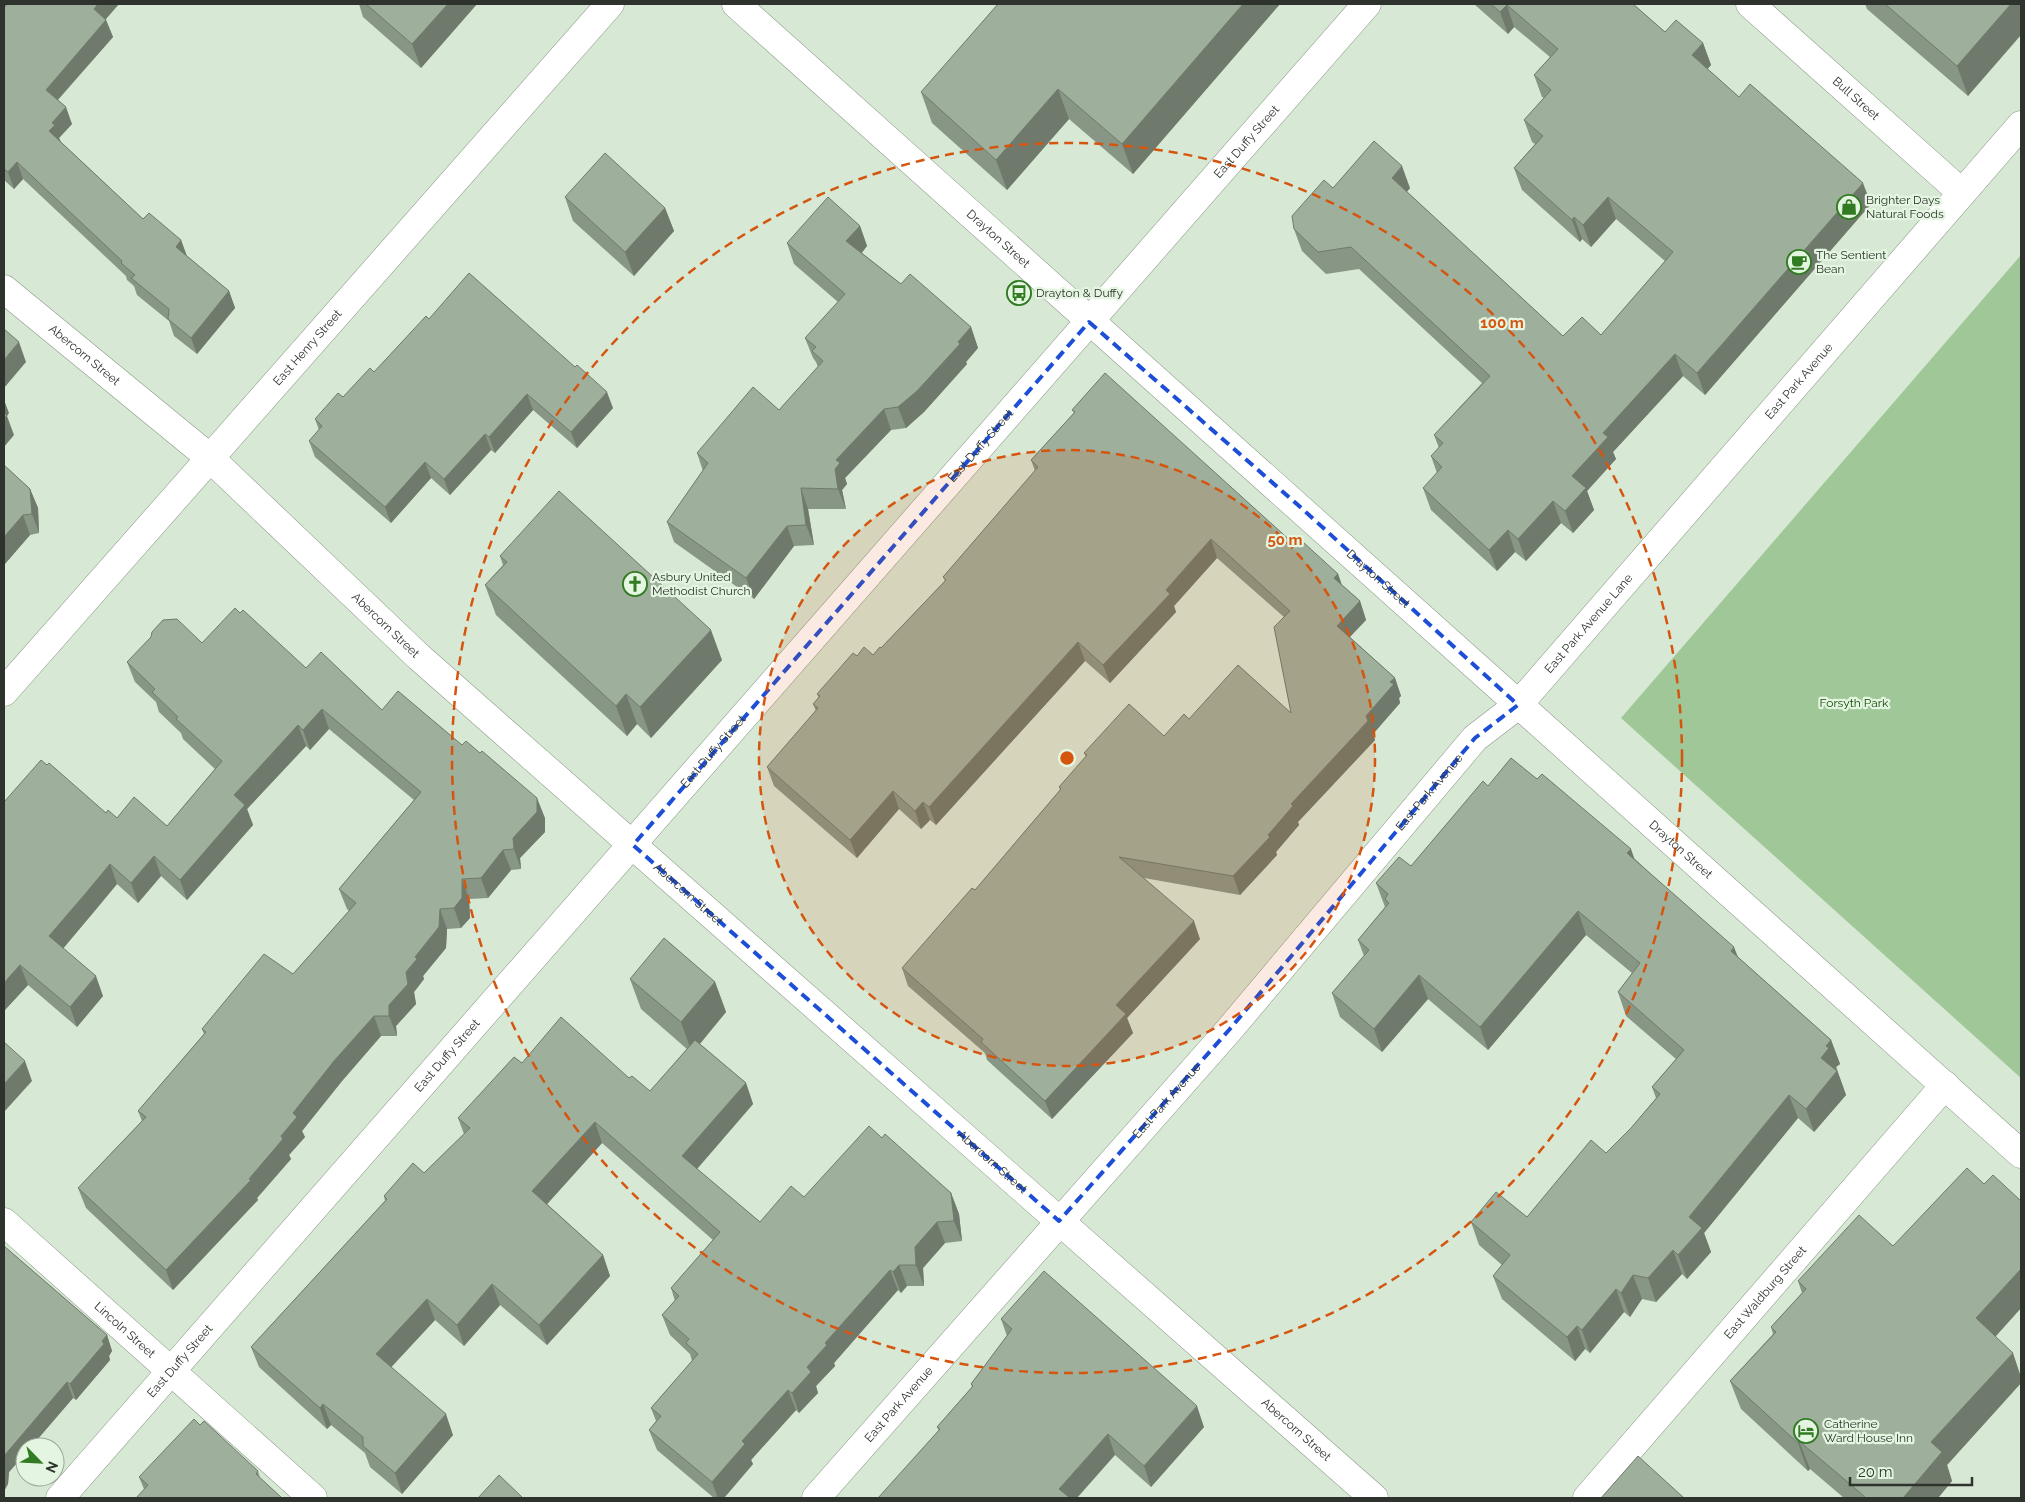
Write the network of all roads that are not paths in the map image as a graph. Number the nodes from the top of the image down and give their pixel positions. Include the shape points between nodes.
1 (610, 4) edge
2 (736, 4) edge
3 (1367, 4) edge
4 (1750, 4) edge
5 (2021, 125) edge
6 (1962, 193) junction
7 (4, 289) edge
8 (1089, 322) junction
9 (210, 458) junction
10 (1659, 544) joint
11 (4, 692) edge
12 (1518, 706) junction
13 (633, 845) junction
14 (1945, 1085) junction
15 (2021, 1154) edge
16 (1059, 1221) junction
17 (4, 1222) edge
18 (171, 1372) junction
19 (60, 1498) edge
20 (314, 1498) edge
21 (816, 1498) edge
22 (1374, 1498) edge
23 (1587, 1498) edge

1 - 9 street, East Henry Street
2 - 8 street, Drayton Street
3 - 8 street, East Duffy Street
4 - 6 street, Bull Street
5 - 6 street
6 - 10 street, East Park Avenue
7 - 9 street, Abercorn Street
8 - 12 street, Drayton Street via 1298,505
8 - 13 street, East Duffy Street
9 - 11 street, East Henry Street
9 - 13 street, Abercorn Street via 419,656
10 - 12 street, East Park Avenue Lane
12 - 14 street, Drayton Street
12 - 16 street, East Park Avenue via 1475,738 1229,1030
13 - 16 street, Abercorn Street
13 - 18 street, East Duffy Street
14 - 15 street, Drayton Street
14 - 23 street, East Waldburg Street
16 - 21 street, East Park Avenue
16 - 22 street, Abercorn Street
17 - 18 street, Lincoln Street
18 - 19 street, East Duffy Street
18 - 20 street, Lincoln Street

